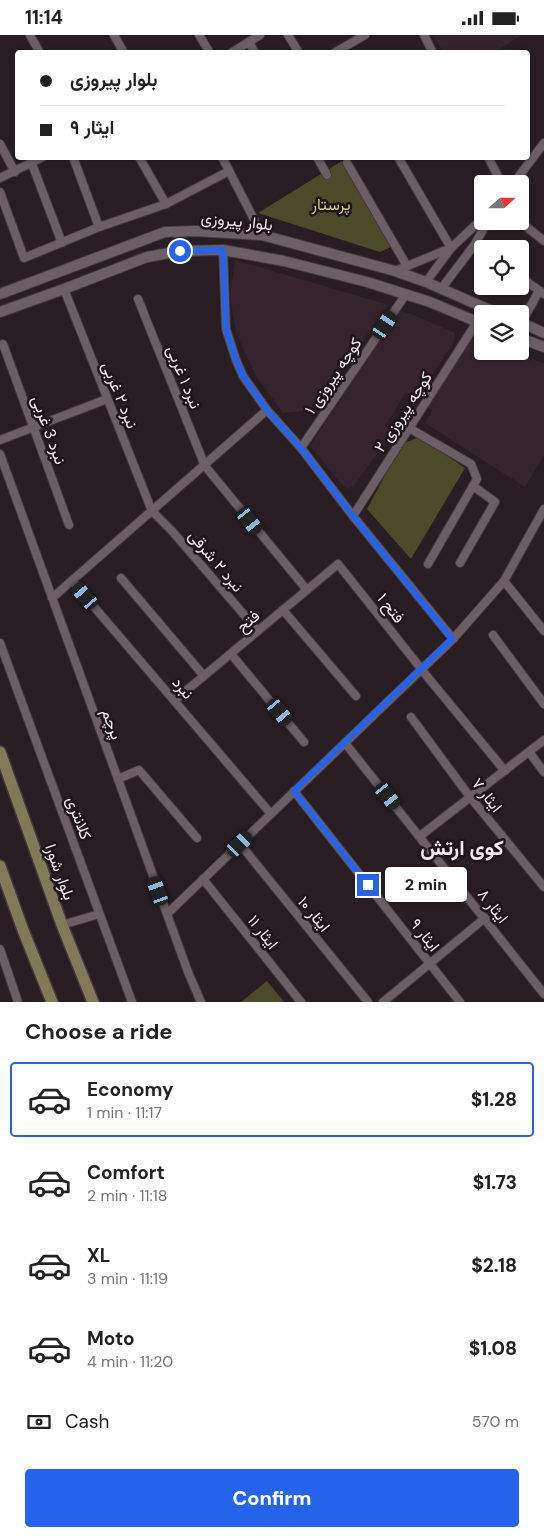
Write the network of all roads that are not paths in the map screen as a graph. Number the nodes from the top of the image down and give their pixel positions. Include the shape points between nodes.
1 (30, 35) edge
2 (114, 35) edge
3 (199, 35) edge
4 (260, 35) edge
5 (288, 35) edge
6 (365, 35) edge
7 (424, 35) edge
8 (249, 42) junction
9 (38, 50) edge
10 (122, 50) edge
11 (208, 50) edge
12 (236, 50) edge
13 (253, 50) edge
14 (297, 50) edge
15 (339, 50) edge
16 (432, 50) edge
17 (544, 143) edge
18 (0, 144) edge
19 (39, 160) edge
20 (74, 160) edge
21 (141, 160) edge
22 (224, 160) edge
23 (319, 160) edge
24 (400, 160) edge
25 (490, 160) edge
26 (347, 163) dead end
27 (32, 164) junction
28 (229, 171) junction
29 (15, 172) junction
30 (327, 175) dead end
31 (497, 175) edge
32 (520, 175) edge
33 (0, 178) edge
34 (0, 192) edge
35 (166, 204) junction
36 (474, 226) edge
37 (98, 227) junction
38 (483, 230) edge
39 (529, 230) edge
40 (262, 235) junction
41 (544, 241) edge
42 (62, 243) junction
43 (451, 248) junction
44 (223, 250) junction
45 (407, 266) junction
46 (396, 271) junction
47 (426, 282) junction
48 (529, 283) edge
49 (64, 289) junction
50 (441, 289) junction
51 (541, 292) edge
52 (0, 294) edge
53 (406, 294) junction
54 (138, 299) dead end
55 (430, 302) junction
56 (478, 305) edge
57 (529, 310) edge
58 (0, 311) edge
59 (474, 320) edge
60 (529, 326) edge
61 (474, 332) edge
62 (544, 333) edge
63 (529, 341) edge
64 (3, 344) dead end
65 (544, 347) edge
66 (107, 399) junction
67 (267, 410) junction
68 (33, 427) junction
69 (409, 428) junction
70 (0, 440) edge
71 (301, 448) junction
72 (0, 454) edge
73 (205, 465) junction
74 (473, 486) junction
75 (152, 511) junction
76 (544, 512) edge
77 (353, 516) junction
78 (69, 525) dead end
79 (460, 563) dead end
80 (338, 564) joint
81 (428, 565) dead end
82 (121, 578) dead end
83 (72, 581) junction
84 (504, 581) junction
85 (307, 590) junction
86 (52, 598) junction
87 (283, 610) junction
88 (258, 631) junction
89 (544, 631) edge
90 (493, 635) dead end
91 (452, 639) junction
92 (0, 643) edge
93 (231, 654) junction
94 (421, 669) junction
95 (204, 676) junction
96 (356, 696) dead end
97 (175, 700) junction
98 (544, 704) edge
99 (411, 717) dead end
100 (544, 740) edge
101 (304, 742) dead end
102 (344, 743) junction
103 (0, 752) edge
104 (528, 752) junction
105 (505, 771) junction
106 (544, 772) edge
107 (118, 779) junction
108 (294, 791) junction
109 (470, 797) junction
110 (271, 814) junction
111 (420, 836) junction
112 (197, 838) dead end
113 (240, 844) junction
114 (0, 867) edge
115 (203, 879) junction
116 (544, 887) edge
117 (168, 913) junction
118 (99, 914) junction
119 (485, 918) junction
120 (62, 925) junction
121 (0, 949) edge
122 (430, 963) junction
123 (544, 994) edge
124 (18, 1002) edge
125 (52, 1002) edge
126 (93, 1002) edge
127 (132, 1002) edge
128 (201, 1002) edge
129 (301, 1002) edge
130 (368, 1002) edge
131 (383, 1002) edge
132 (460, 1002) edge

1 - 9 street
2 - 10 street
3 - 11 street
4 - 8 street
5 - 14 street
6 - 15 street
7 - 16 street
8 - 12 street
8 - 13 street
17 - 32 street
18 - 29 street
19 - 27 street
20 - 37 street
21 - 35 street
22 - 28 street
23 - 30 street
24 - 43 street
25 - 31 street
26 - 45 street
27 - 29 street
27 - 42 street
28 - 35 street
28 - 40 street
29 - 33 street
34 - 42 street via 24,257
35 - 37 street
36 - 43 street
37 - 42 street
38 - 50 street
39 - 41 street
40 - 46 street, بلوار پیروزی
40 - 52 street, بلوار پیروزی via 165,232
43 - 45 street
43 - 47 street
44 - 49 street, بلوار پیروزی via 180,251 147,257
44 - 53 street, بلوار پیروزی via 284,261
44 - 67 street via 226,329 243,376
45 - 46 street
46 - 47 street, بلوار پیروزی
47 - 50 street, بلوار پیروزی
47 - 55 street
48 - 51 street
49 - 58 street, بلوار پیروزی
49 - 66 street, نبرد ۲ غربی
50 - 55 street
50 - 56 street, بلوار پیروزی
51 - 57 street
53 - 55 street, بلوار پیروزی
53 - 71 street, کوچه پیروزی ۱
54 - 73 street, نبرد ۱ غربی
55 - 59 street, بلوار پیروزی
60 - 62 street
61 - 69 street, کوچه پیروزی ۲
63 - 65 street
64 - 68 street, نبرد 3 غربی
66 - 68 street
66 - 75 street, نبرد ۲ غربی
67 - 71 street
67 - 73 street
68 - 70 street
68 - 78 street, نبرد 3 غربی
69 - 74 street via 471,464 477,479
69 - 77 street, کوچه پیروزی ۲
71 - 77 street
72 - 86 street, پرچم
73 - 75 street
73 - 85 street, نبرد ۱ غربی
74 - 79 street via 495,502
74 - 81 street
75 - 83 street
75 - 88 street, نبرد ۲ شرقی
76 - 84 street
77 - 91 street
80 - 85 street, فتح
80 - 94 street, فتح ۱
82 - 95 street
83 - 86 street
83 - 97 street, نبرد
84 - 89 street
84 - 91 street
85 - 87 street, فتح
86 - 107 street, پرچم
87 - 88 street, فتح
87 - 96 street
88 - 93 street, فتح
90 - 98 street
91 - 94 street
92 - 118 street, کلانتری
93 - 95 street, فتح
93 - 101 street
94 - 102 street
94 - 105 street, فتح ۱
95 - 97 street, فتح
97 - 110 street, نبرد
99 - 109 street, ایثار ۷
100 - 104 street
102 - 108 street
102 - 111 street, ایثار ۸
103 - 120 main road, بلوار شورا
104 - 105 street
104 - 106 street
105 - 109 street
107 - 112 street via 139,770
107 - 117 street, پرچم
108 - 110 street
108 - 122 street, ایثار ۹
109 - 111 street
109 - 116 street, ایثار ۷
110 - 113 street
111 - 119 street, ایثار ۸
113 - 115 street
113 - 130 street, ایثار ۱۰
114 - 125 main road
115 - 117 street
115 - 129 street, ایثار ۱۱
117 - 128 street, پرچم
118 - 120 street
118 - 127 street, کلانتری
119 - 122 street
119 - 123 street, ایثار ۸
120 - 126 main road, بلوار شورا
121 - 124 street
122 - 131 street
122 - 132 street, ایثار ۹

